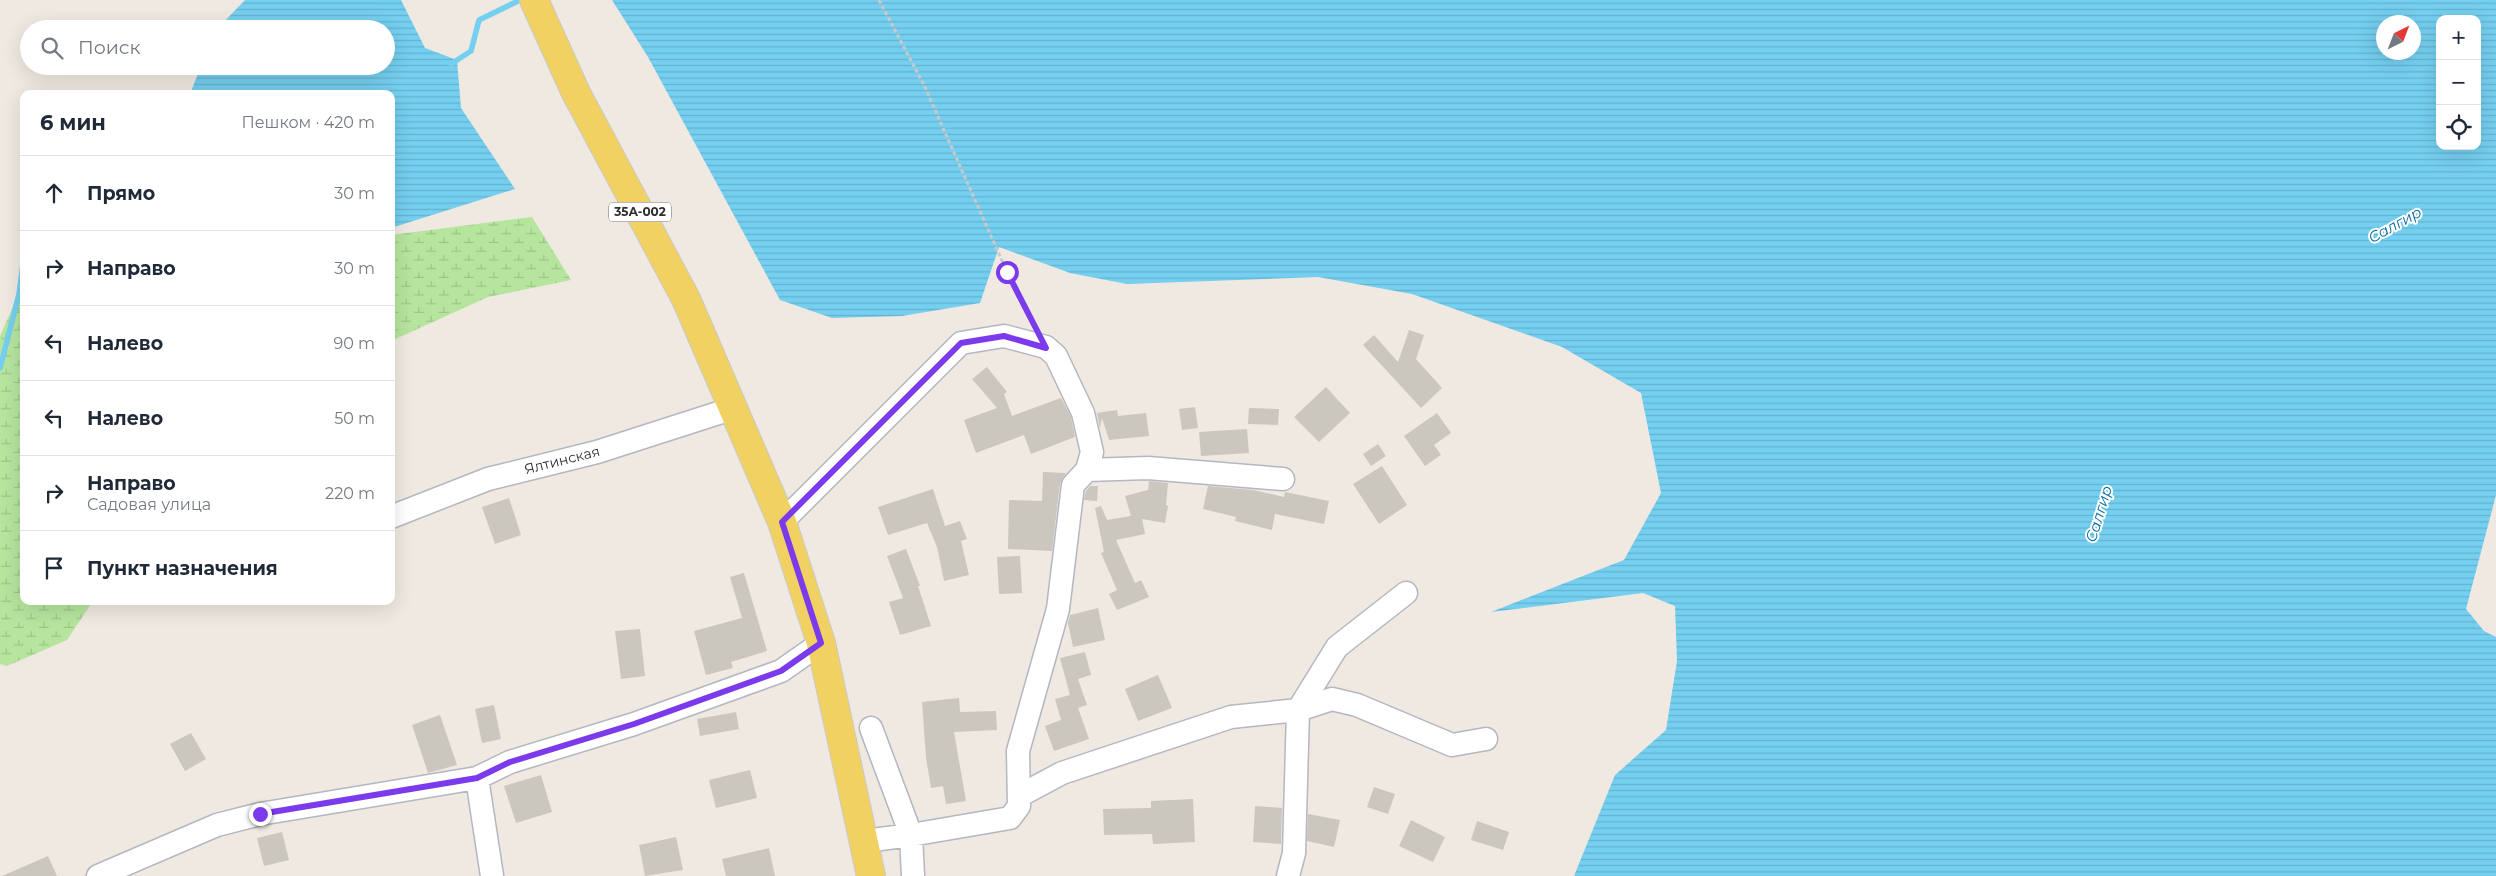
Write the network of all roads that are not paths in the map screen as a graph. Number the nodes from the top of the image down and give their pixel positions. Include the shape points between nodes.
1 (538, 9) edge
2 (734, 408) junction
3 (1087, 470) junction
4 (1283, 479) dead end
5 (395, 515) edge
6 (782, 522) junction
7 (1406, 593) dead end
8 (821, 643) junction
9 (1298, 710) junction
10 (871, 728) dead end
11 (1486, 739) dead end
12 (477, 778) junction
13 (1019, 796) junction
14 (910, 835) junction
15 (865, 841) junction
16 (98, 876) edge
17 (492, 876) edge
18 (872, 876) edge
19 (913, 876) edge
20 (1288, 876) edge

1 - 2 main road, 35А-002 via 576,93 686,299
2 - 5 street, Ялтинская via 597,452 488,479
2 - 6 main road, 35А-002
3 - 4 street via 1148,468
3 - 6 street via 1092,452 1084,413 1056,356 1046,348 1004,336 961,343
3 - 13 street via 1073,485 1058,609 1018,751
6 - 8 main road, 35А-002
7 - 9 street via 1337,647
8 - 12 street via 781,671 634,724 510,762
8 - 15 main road, 35А-002
9 - 11 street via 1332,699 1357,705 1452,744
9 - 13 street via 1231,717 1062,773
9 - 20 street via 1294,853
10 - 14 street
12 - 16 street via 260,814 226,823
12 - 17 street
13 - 14 street via 1019,806 1010,818
14 - 15 street
14 - 19 street
15 - 18 main road, 35А-002

